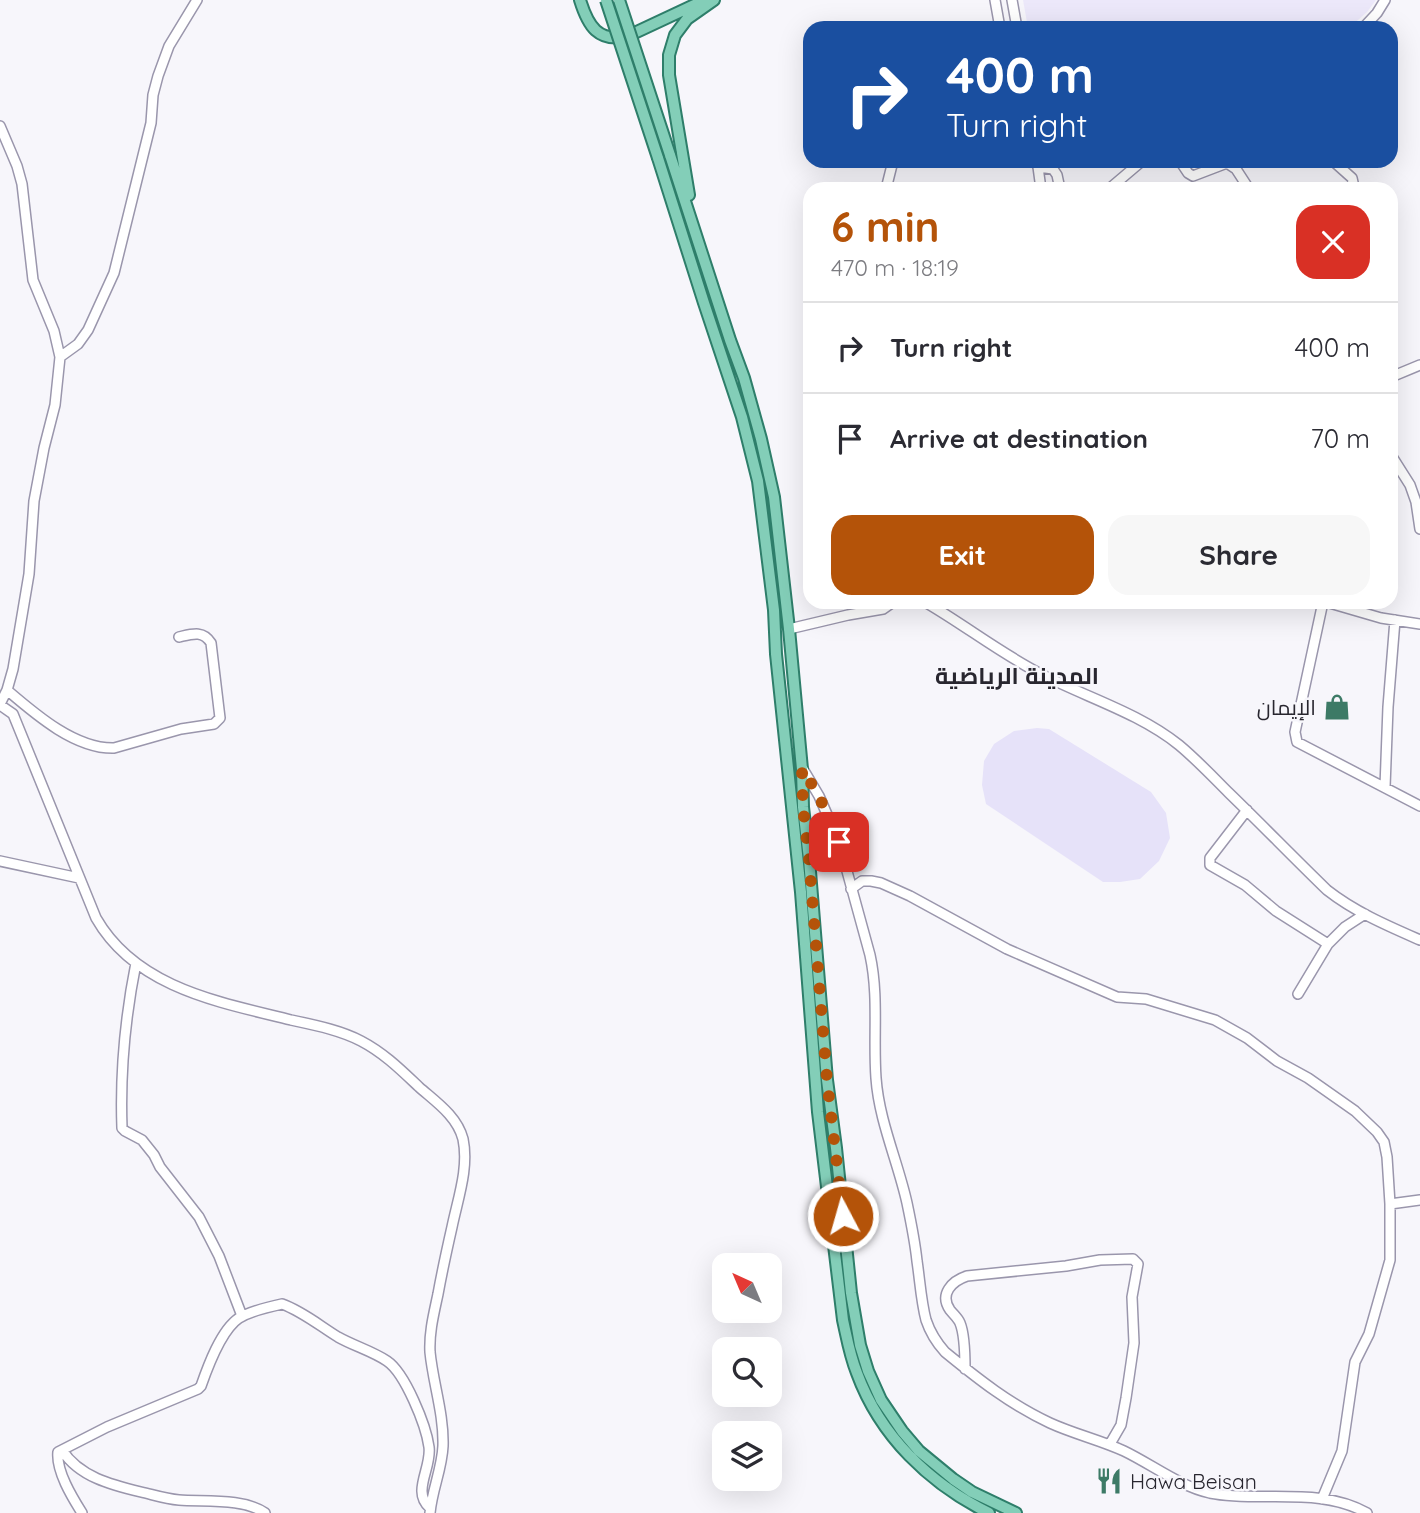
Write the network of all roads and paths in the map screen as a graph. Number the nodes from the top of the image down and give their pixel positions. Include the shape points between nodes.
1 (197, 0) edge
2 (580, 0) edge
3 (606, 0) edge
4 (620, 0) edge
5 (706, 0) edge
6 (714, 0) edge
7 (995, 0) edge
8 (1012, 0) edge
9 (1385, 0) edge
10 (999, 21) edge
11 (1016, 21) edge
12 (1370, 21) edge
13 (0, 126) edge
14 (664, 156) junction
15 (1050, 168) edge
16 (1134, 168) edge
17 (1185, 168) edge
18 (1214, 168) edge
19 (1341, 168) edge
20 (1058, 182) edge
21 (1117, 182) edge
22 (1353, 182) edge
23 (696, 236) junction
24 (60, 356) junction
25 (1420, 365) edge
26 (1398, 374) edge
27 (1398, 464) edge
28 (1415, 486) edge
29 (1420, 529) edge
30 (884, 609) edge
31 (936, 609) edge
32 (1322, 609) edge
33 (1346, 609) edge
34 (1395, 620) junction
35 (1420, 624) edge
36 (789, 629) junction
37 (179, 637) dead end
38 (7, 690) junction
39 (0, 704) edge
40 (802, 769) junction
41 (1385, 787) junction
42 (1420, 806) edge
43 (1247, 810) junction
44 (0, 861) edge
45 (79, 877) junction
46 (851, 889) junction
47 (1365, 914) junction
48 (1420, 940) edge
49 (1328, 944) junction
50 (136, 963) junction
51 (1298, 994) dead end
52 (1420, 1200) edge
53 (1390, 1204) junction
54 (242, 1316) junction
55 (965, 1369) junction
56 (1110, 1444) junction
57 (62, 1450) junction
58 (1322, 1499) junction
59 (430, 1511) edge
60 (82, 1513) edge
61 (265, 1513) edge
62 (989, 1513) edge
63 (1016, 1513) edge
64 (1367, 1513) edge

1 - 24 street via 169,46 158,76 114,273 83,338
2 - 5 main road via 592,27 603,36 620,38
3 - 14 main road, bridge
4 - 14 main road, bridge
6 - 23 main road via 681,27 669,55
7 - 10 street
8 - 11 street
9 - 12 street
13 - 24 street via 22,184 33,280
14 - 23 main road
14 - 62 main road via 758,481 801,892 818,1112 848,1342 877,1415 908,1455 948,1491
15 - 20 street
16 - 21 street
17 - 18 street via 1193,176
19 - 22 street
23 - 36 main road via 767,462
24 - 38 street via 55,405 34,501 29,574
25 - 26 street
27 - 28 street
28 - 29 street
30 - 36 street
31 - 43 street via 1042,675 1153,728 1206,769
32 - 41 street via 1295,739
33 - 34 street
34 - 35 street
34 - 41 street
36 - 40 main road
37 - 38 street via 198,633 211,643 220,718 214,724 103,748 62,730
38 - 39 street
39 - 45 street via 13,714
40 - 46 street via 828,815
40 - 63 main road via 827,1080 860,1345 881,1400 919,1451 972,1492
41 - 42 street
43 - 47 street via 1327,890
43 - 49 street via 1210,858 1210,865
44 - 45 street
45 - 50 street via 102,929
46 - 53 street via 862,881 881,883 1007,949 1116,997 1146,999 1231,1028 1355,1111 1377,1132 1387,1157
46 - 55 street via 874,972 876,1081 909,1213 922,1304 938,1344
47 - 48 street
47 - 49 street
49 - 51 street
50 - 54 street via 122,1066 122,1128 142,1140 200,1217
50 - 59 street via 190,992 316,1026 374,1048 442,1107 459,1128 464,1175 430,1337 443,1444
52 - 53 street
53 - 58 street via 1390,1260 1369,1334 1355,1362 1342,1451
54 - 57 street via 211,1358 198,1389
54 - 59 street via 282,1304 394,1366 413,1397 429,1446 421,1492
55 - 56 street via 1033,1415
55 - 56 street via 960,1321 946,1300 954,1281 1133,1259 1138,1269 1132,1297 1134,1343 1121,1425
56 - 58 street via 1201,1491
57 - 60 street via 57,1455 66,1486
57 - 61 street via 70,1462 112,1485 168,1498 241,1505
58 - 64 street

